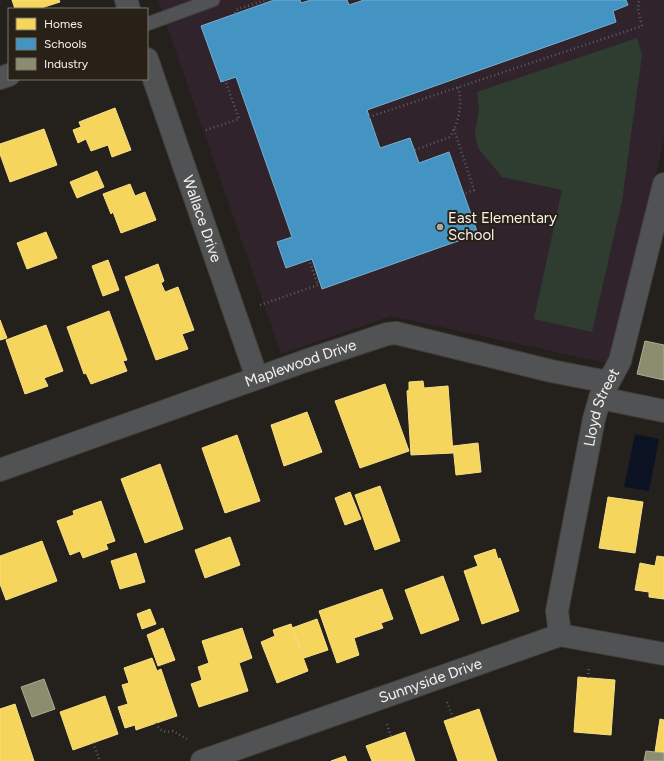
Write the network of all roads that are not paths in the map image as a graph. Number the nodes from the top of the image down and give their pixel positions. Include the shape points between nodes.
1 (212, 0) edge
2 (148, 24) edge
3 (148, 62) edge
4 (664, 184) edge
5 (257, 378) junction
6 (604, 390) junction
7 (664, 411) edge
8 (0, 470) edge
9 (560, 635) junction
10 (664, 654) edge
11 (202, 761) edge

1 - 2 lane
3 - 5 street, Wallace Drive
4 - 6 street, Lloyd Street via 620,361
5 - 6 street, Maplewood Drive via 374,337 396,333 551,371
5 - 8 street, Maplewood Drive
6 - 7 street, Maplewood Drive
6 - 9 street, Lloyd Street via 594,419 557,611
9 - 10 street, Sunnyside Drive
9 - 11 street, Sunnyside Drive

